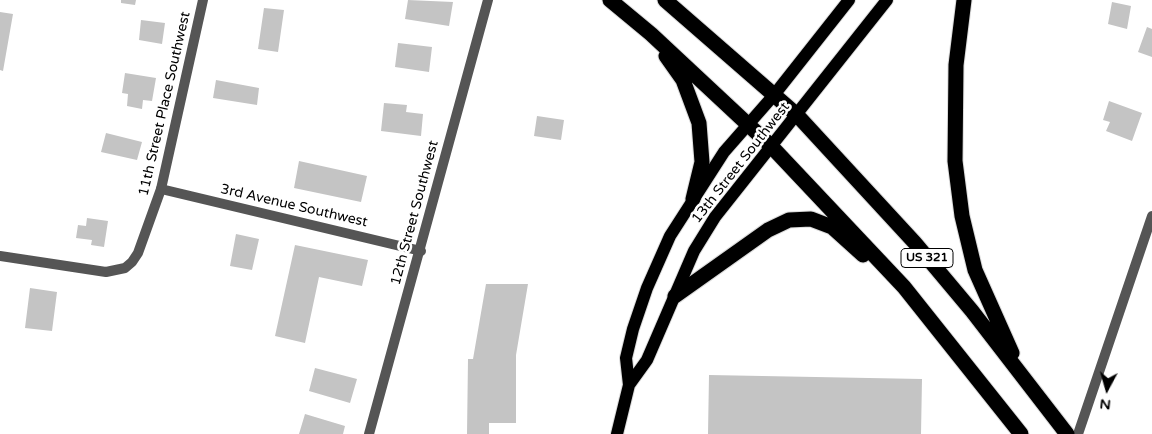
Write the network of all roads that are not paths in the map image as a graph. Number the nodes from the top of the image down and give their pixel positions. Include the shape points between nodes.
1 (203, 0) edge
2 (488, 0) edge
3 (610, 0) edge
4 (665, 0) edge
5 (849, 0) edge
6 (887, 0) edge
7 (964, 0) edge
8 (651, 34) junction
9 (774, 95) junction
10 (797, 115) junction
11 (747, 123) junction
12 (771, 146) junction
13 (160, 189) junction
14 (693, 199) junction
15 (1151, 223) edge
16 (421, 250) junction
17 (0, 256) edge
18 (904, 287) junction
19 (675, 296) junction
20 (1021, 374) junction
21 (629, 384) junction
22 (369, 434) edge
23 (617, 434) edge
24 (1021, 434) edge
25 (1067, 434) edge
26 (1078, 434) edge

1 - 13 street, 11th Street Place Southwest
2 - 16 street, 12th Street Southwest
3 - 8 highway, US 321
4 - 9 highway, US 321
5 - 9 main road, 13th Street Southwest
6 - 10 main road, 13th Street Southwest
7 - 20 highway via 954,113 955,162 962,216 975,270
8 - 11 highway, US 321
8 - 14 highway via 682,80 699,122 702,162
9 - 10 highway, US 321
9 - 11 main road, 13th Street Southwest
10 - 12 main road, 13th Street Southwest
10 - 20 highway, US 321 via 914,243
11 - 12 highway, US 321
11 - 14 main road, 13th Street Southwest
12 - 18 highway, US 321
12 - 19 main road, 13th Street Southwest via 694,251
13 - 16 street, 3rd Avenue Southwest
13 - 17 street, 11th Street Place Southwest via 138,253 125,268 106,272
14 - 21 main road, 13th Street Southwest via 670,236 647,288 626,358
15 - 26 street
16 - 22 street, 12th Street Southwest
18 - 19 highway via 832,227 812,219 789,220 768,230
18 - 24 highway, US 321
19 - 21 main road, 13th Street Southwest via 647,360
20 - 25 highway, US 321
21 - 23 main road, 13th Street Southwest

